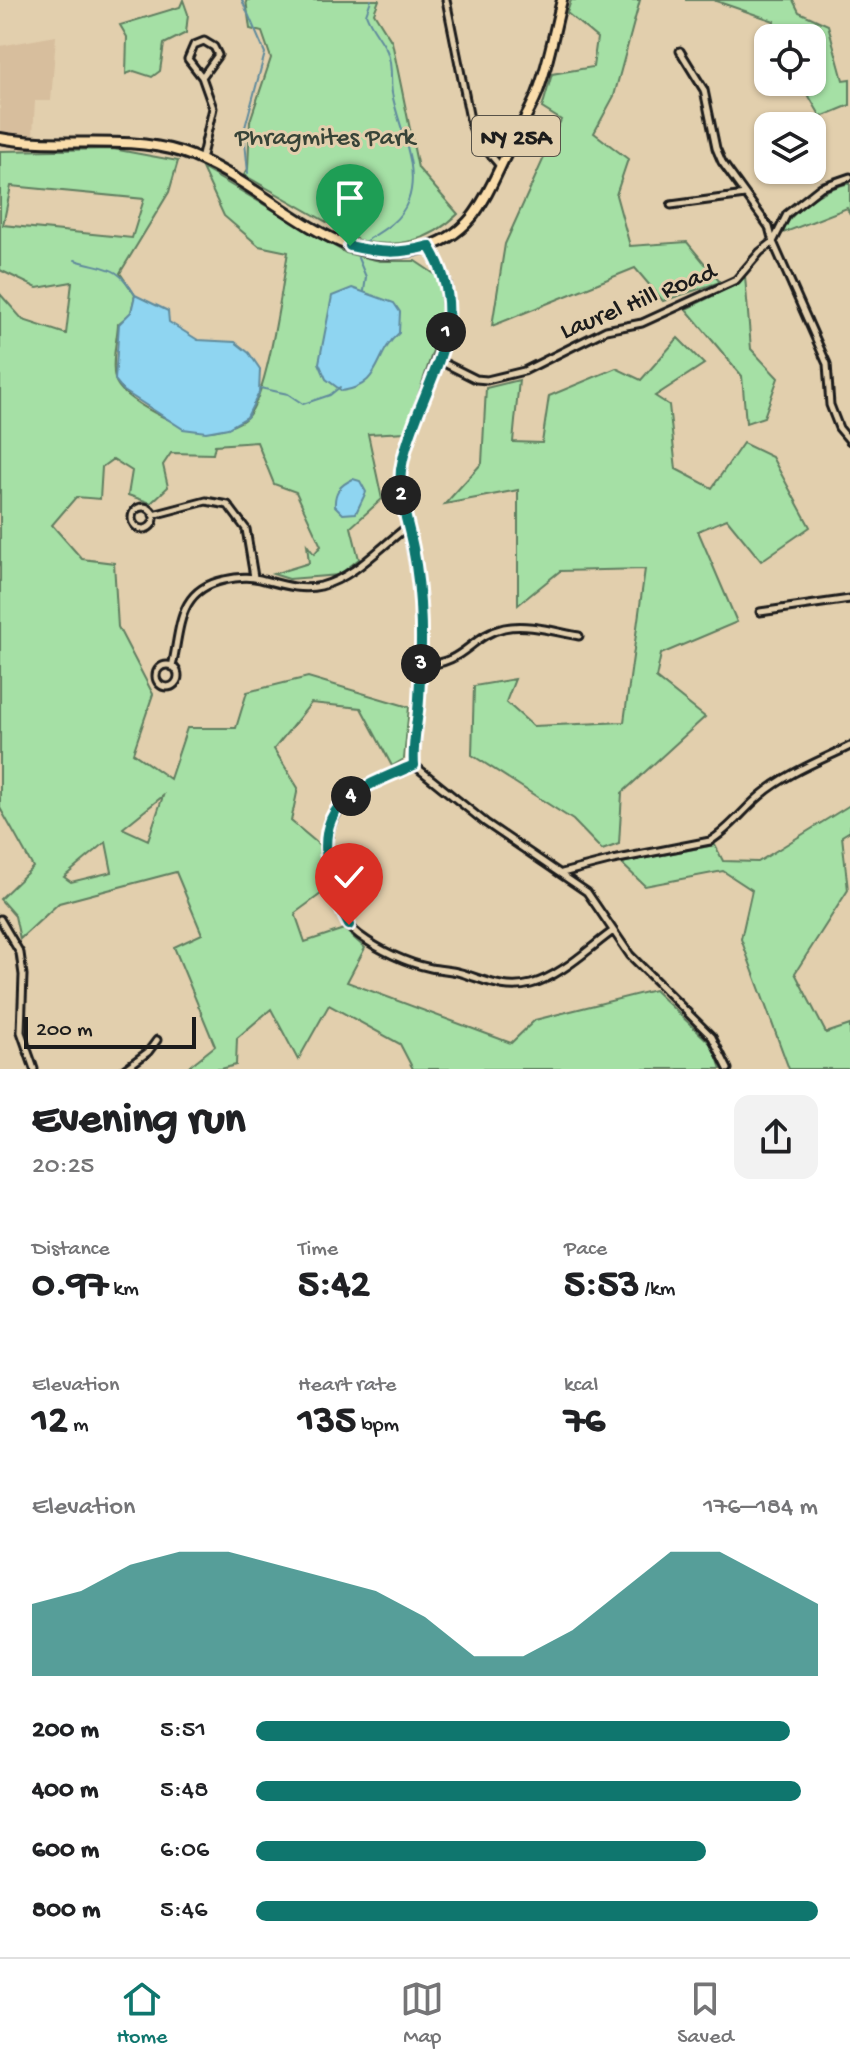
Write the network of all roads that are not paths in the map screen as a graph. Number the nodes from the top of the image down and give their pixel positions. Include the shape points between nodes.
1 (446, 0) edge
2 (562, 0) edge
3 (680, 51) dead end
4 (202, 77) junction
5 (0, 138) edge
6 (201, 161) junction
7 (500, 167) junction
8 (850, 177) edge
9 (746, 195) junction
10 (671, 205) dead end
11 (773, 242) junction
12 (429, 246) junction
13 (438, 360) junction
14 (850, 441) edge
15 (153, 515) junction
16 (407, 527) junction
17 (254, 577) junction
18 (850, 599) edge
19 (760, 612) dead end
20 (579, 636) dead end
21 (421, 665) junction
22 (172, 667) junction
23 (850, 746) edge
24 (414, 765) junction
25 (561, 873) junction
26 (0, 919) edge
27 (613, 931) junction
28 (157, 1040) dead end
29 (34, 1069) edge
30 (125, 1069) edge
31 (728, 1069) edge

1 - 7 street via 471,124
2 - 7 main road, NY 25A via 537,94
3 - 9 street via 704,90 722,162
4 - 4 street via 188,59 194,45 204,41 218,55
4 - 6 street via 213,108
5 - 6 main road, NY 25A via 124,142
6 - 12 main road, NY 25A via 350,246 402,253
7 - 12 main road, NY 25A via 472,217 456,233
8 - 11 street, Laurel Hill Road via 821,187 787,214
9 - 10 street
9 - 11 street via 769,227
11 - 13 street, Laurel Hill Road via 736,280 642,323 586,338 524,371 479,380
11 - 14 street via 827,364 830,405
12 - 13 street via 447,283 450,306
13 - 16 street via 403,456 399,479
15 - 15 street via 140,507 132,521 147,527
15 - 17 street via 206,501 228,505 246,529
16 - 17 street via 346,575 319,586 292,587
16 - 21 street via 421,599
17 - 22 street via 225,579 196,591 184,610
18 - 19 street
20 - 21 street via 502,628 454,660
21 - 24 street
22 - 22 street via 157,671 166,687 175,683
23 - 25 street via 780,781 710,841
24 - 25 street via 486,823
24 - 27 street via 345,800 329,825 326,848 332,880 343,914 356,933 415,964 520,986 549,978
25 - 27 street via 587,892
26 - 29 street via 20,953 21,1032
27 - 31 street via 712,1037
28 - 30 street

